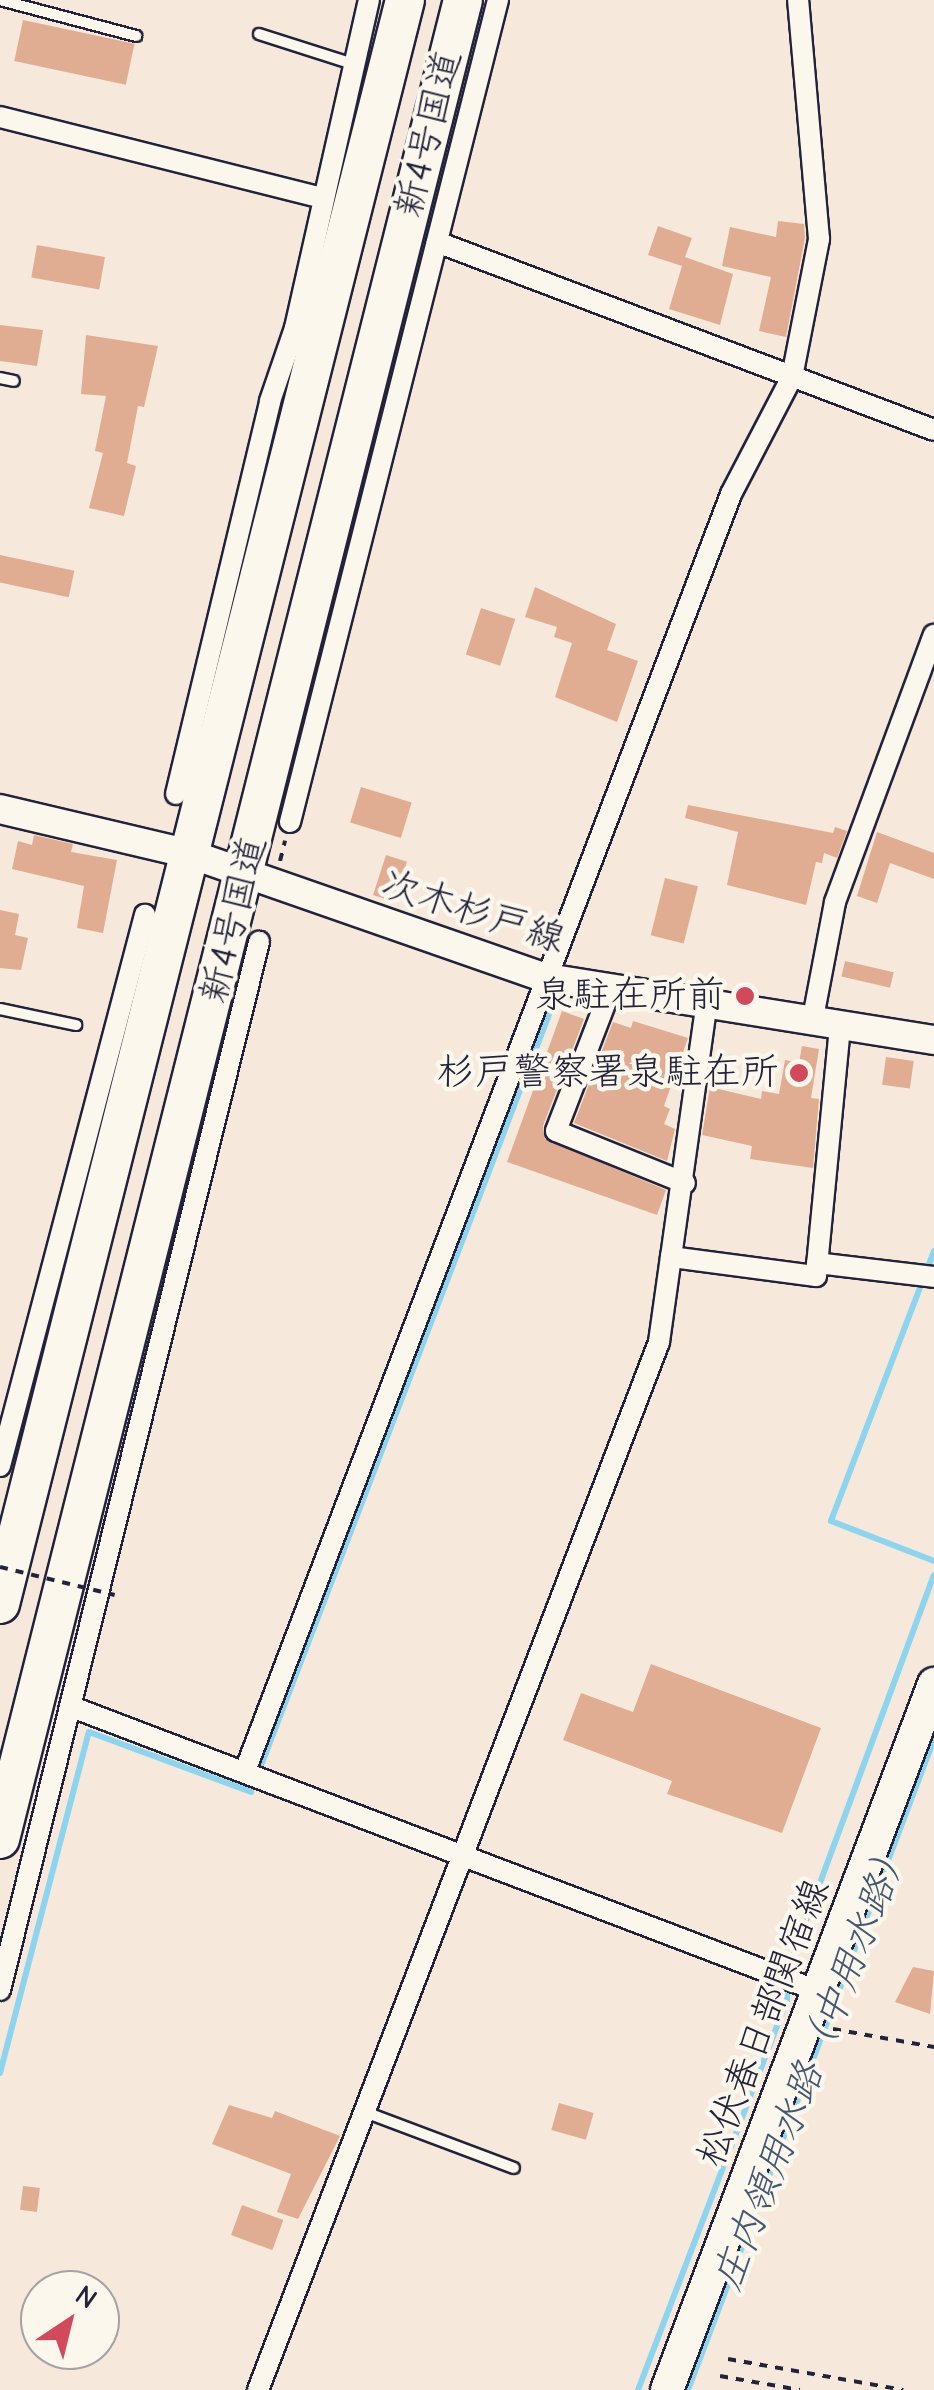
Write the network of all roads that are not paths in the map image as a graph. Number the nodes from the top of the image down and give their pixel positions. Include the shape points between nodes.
1 (0, 0) edge
2 (368, 0) edge
3 (405, 0) edge
4 (463, 0) edge
5 (498, 0) edge
6 (798, 0) edge
7 (259, 34) dead end
8 (136, 36) dead end
9 (353, 64) junction
10 (0, 116) edge
11 (450, 119) junction
12 (319, 197) junction
13 (438, 242) junction
14 (308, 327) junction
15 (792, 377) junction
16 (0, 378) edge
17 (14, 380) dead end
18 (934, 430) edge
19 (934, 635) edge
20 (176, 794) dead end
21 (0, 809) edge
22 (290, 822) dead end
23 (190, 854) junction
24 (246, 873) junction
25 (145, 915) dead end
26 (259, 942) dead end
27 (547, 978) junction
28 (610, 991) junction
29 (706, 1008) junction
30 (0, 1010) edge
31 (76, 1025) dead end
32 (826, 1025) junction
33 (934, 1040) edge
34 (215, 1047) junction
35 (116, 1091) junction
36 (685, 1183) junction
37 (671, 1257) junction
38 (817, 1263) junction
39 (934, 1276) edge
40 (0, 1466) edge
41 (0, 1604) edge
42 (934, 1684) edge
43 (72, 1708) junction
44 (245, 1771) junction
45 (0, 1839) edge
46 (464, 1855) junction
47 (0, 1990) edge
48 (818, 1991) junction
49 (365, 2112) junction
50 (514, 2168) dead end
51 (258, 2390) edge
52 (667, 2390) edge

1 - 8 lane
2 - 9 street
3 - 14 highway, 新4号国道
4 - 11 highway, 新4号国道
5 - 11 street
6 - 15 street via 819,239
7 - 9 lane
9 - 12 street
10 - 12 street
11 - 13 street
11 - 24 highway, 新4号国道
12 - 14 street
13 - 15 street
13 - 22 street
14 - 20 street via 270,401
14 - 23 highway, 新4号国道
15 - 18 street
15 - 27 street via 731,494
16 - 17 lane
19 - 32 street via 835,902
21 - 23 main road, 次木杉戸線
23 - 24 main road, 次木杉戸線
23 - 35 highway, 新4号国道
24 - 27 main road, 次木杉戸線
24 - 34 highway, 新4号国道
25 - 35 street
26 - 34 street
27 - 28 main road, 次木杉戸線
27 - 44 street
28 - 29 main road, 次木杉戸線
28 - 36 street via 556,1131
29 - 32 main road, 次木杉戸線
29 - 36 street
30 - 31 lane
32 - 33 main road, 次木杉戸線
32 - 38 street
34 - 43 street via 220,1121
34 - 45 highway, 新4号国道
35 - 40 street via 79,1154
35 - 41 highway, 新4号国道
36 - 37 street
37 - 38 street via 816,1276
37 - 46 street via 659,1342
38 - 39 street
42 - 48 main road, 松伏春日部関宿線
43 - 44 street
43 - 47 street
44 - 46 street
46 - 48 street
46 - 49 street
48 - 52 main road, 松伏春日部関宿線
49 - 50 lane
49 - 51 street

